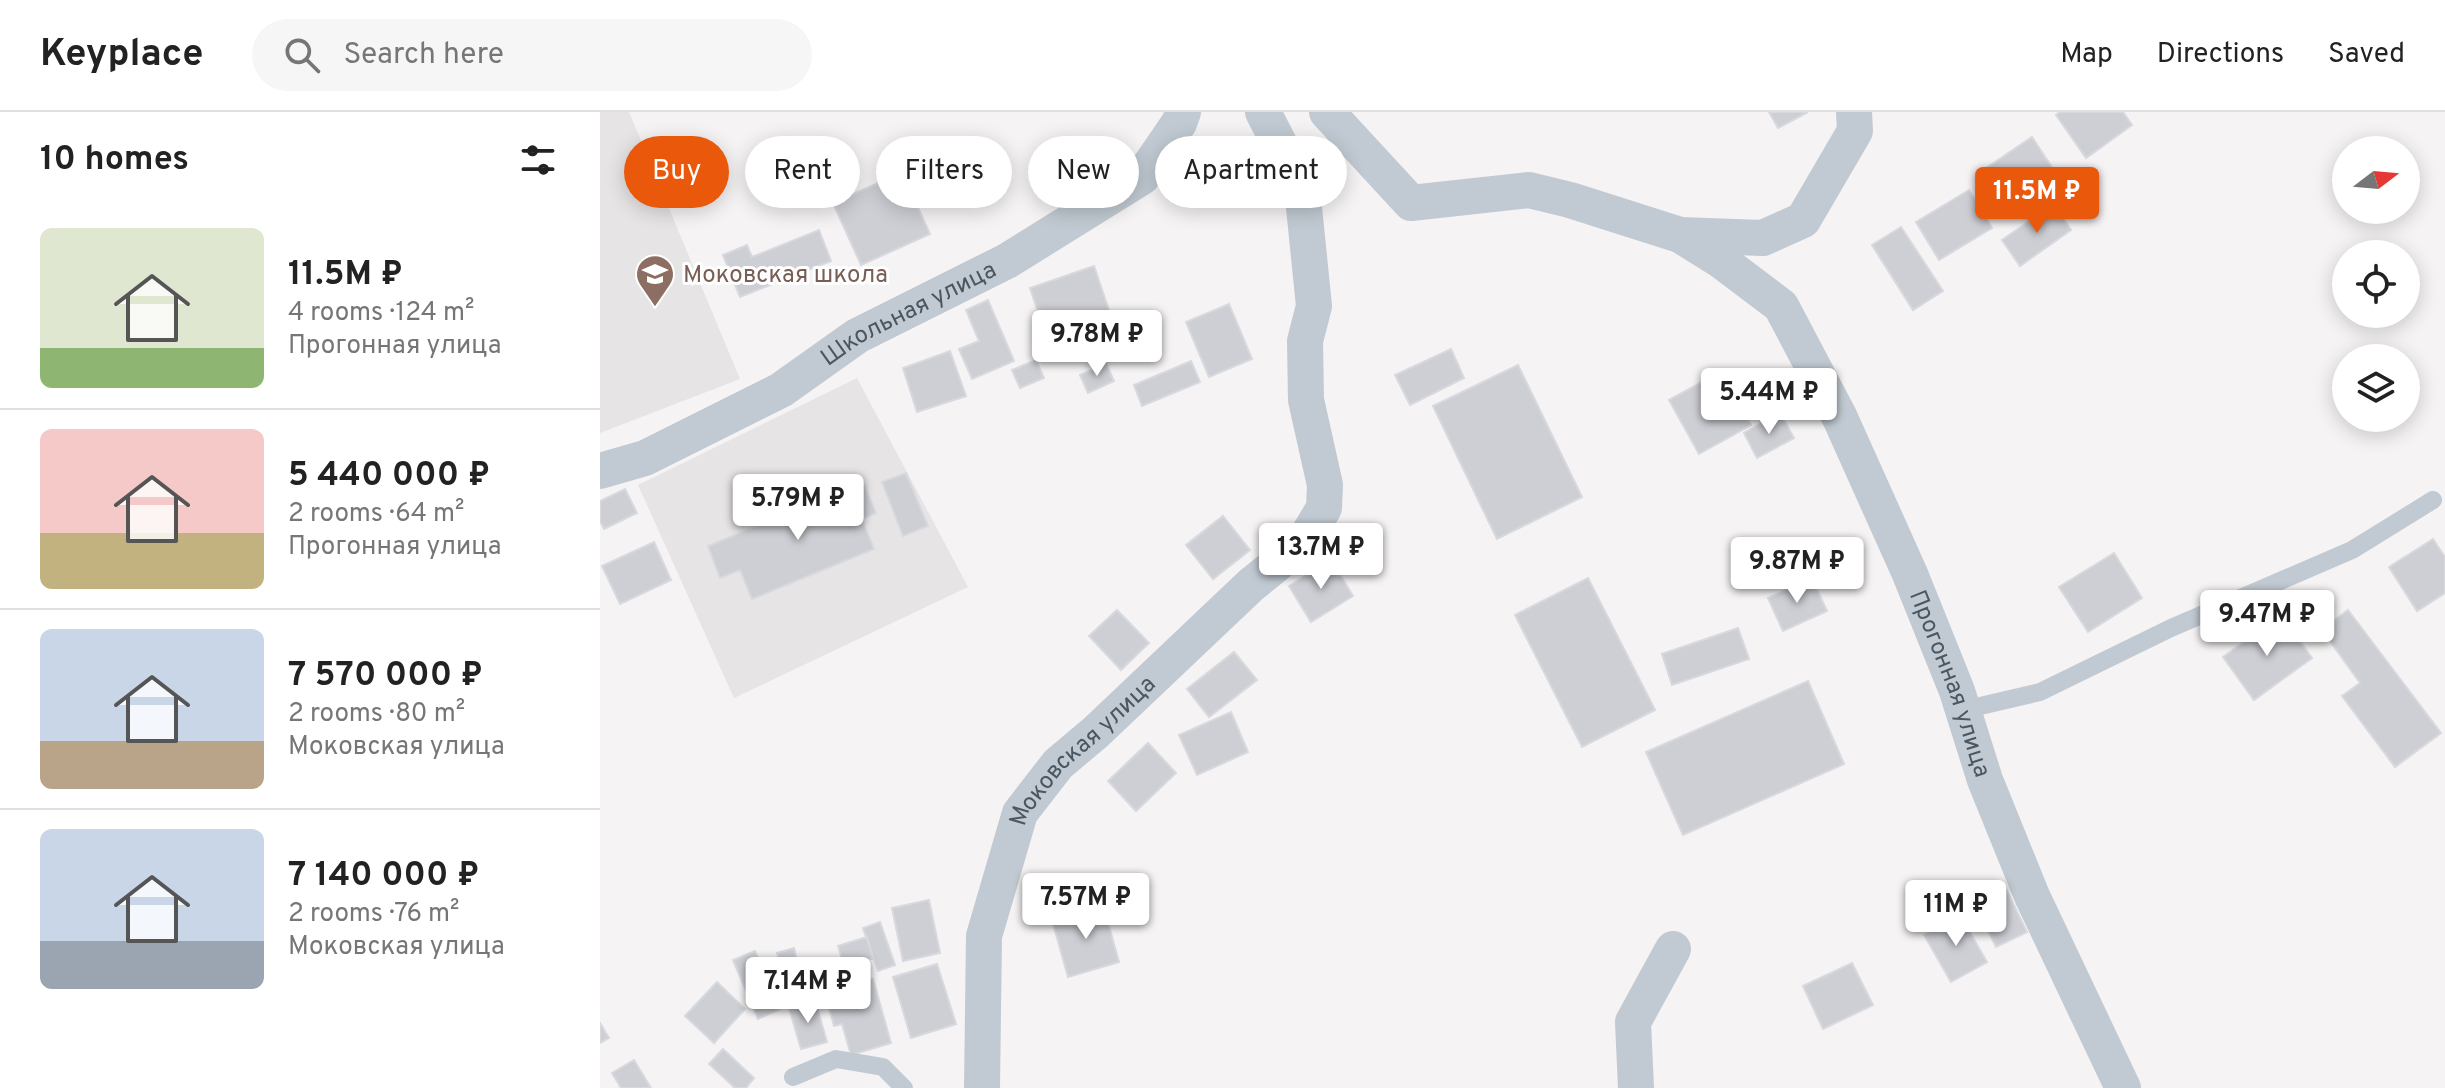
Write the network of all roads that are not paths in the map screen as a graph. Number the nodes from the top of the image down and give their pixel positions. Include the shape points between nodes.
1 (1183, 112) edge
2 (1263, 112) edge
3 (1327, 112) edge
4 (1854, 112) edge
5 (1680, 235) junction
6 (600, 471) edge
7 (2433, 500) dead end
8 (1963, 710) junction
9 (1673, 949) dead end
10 (793, 1077) dead end
11 (904, 1088) edge
12 (982, 1088) edge
13 (1636, 1088) edge
14 (2123, 1088) edge

1 - 6 street, Школьная улица via 1142,177 1007,261 857,336 781,390 645,458
2 - 12 street, Моковская улица via 1302,188 1314,306 1305,341 1306,400 1325,485 1324,508 1303,543 1058,764 1020,813 984,936
3 - 5 street via 1411,203 1529,190
4 - 5 street via 1855,131 1803,220 1763,238
5 - 8 street, Прогонная улица via 1781,306 1840,418
7 - 8 lane via 2352,550 2040,692
8 - 14 street, Прогонная улица via 2032,896
9 - 13 street via 1633,1022
10 - 11 lane via 836,1059 883,1067

